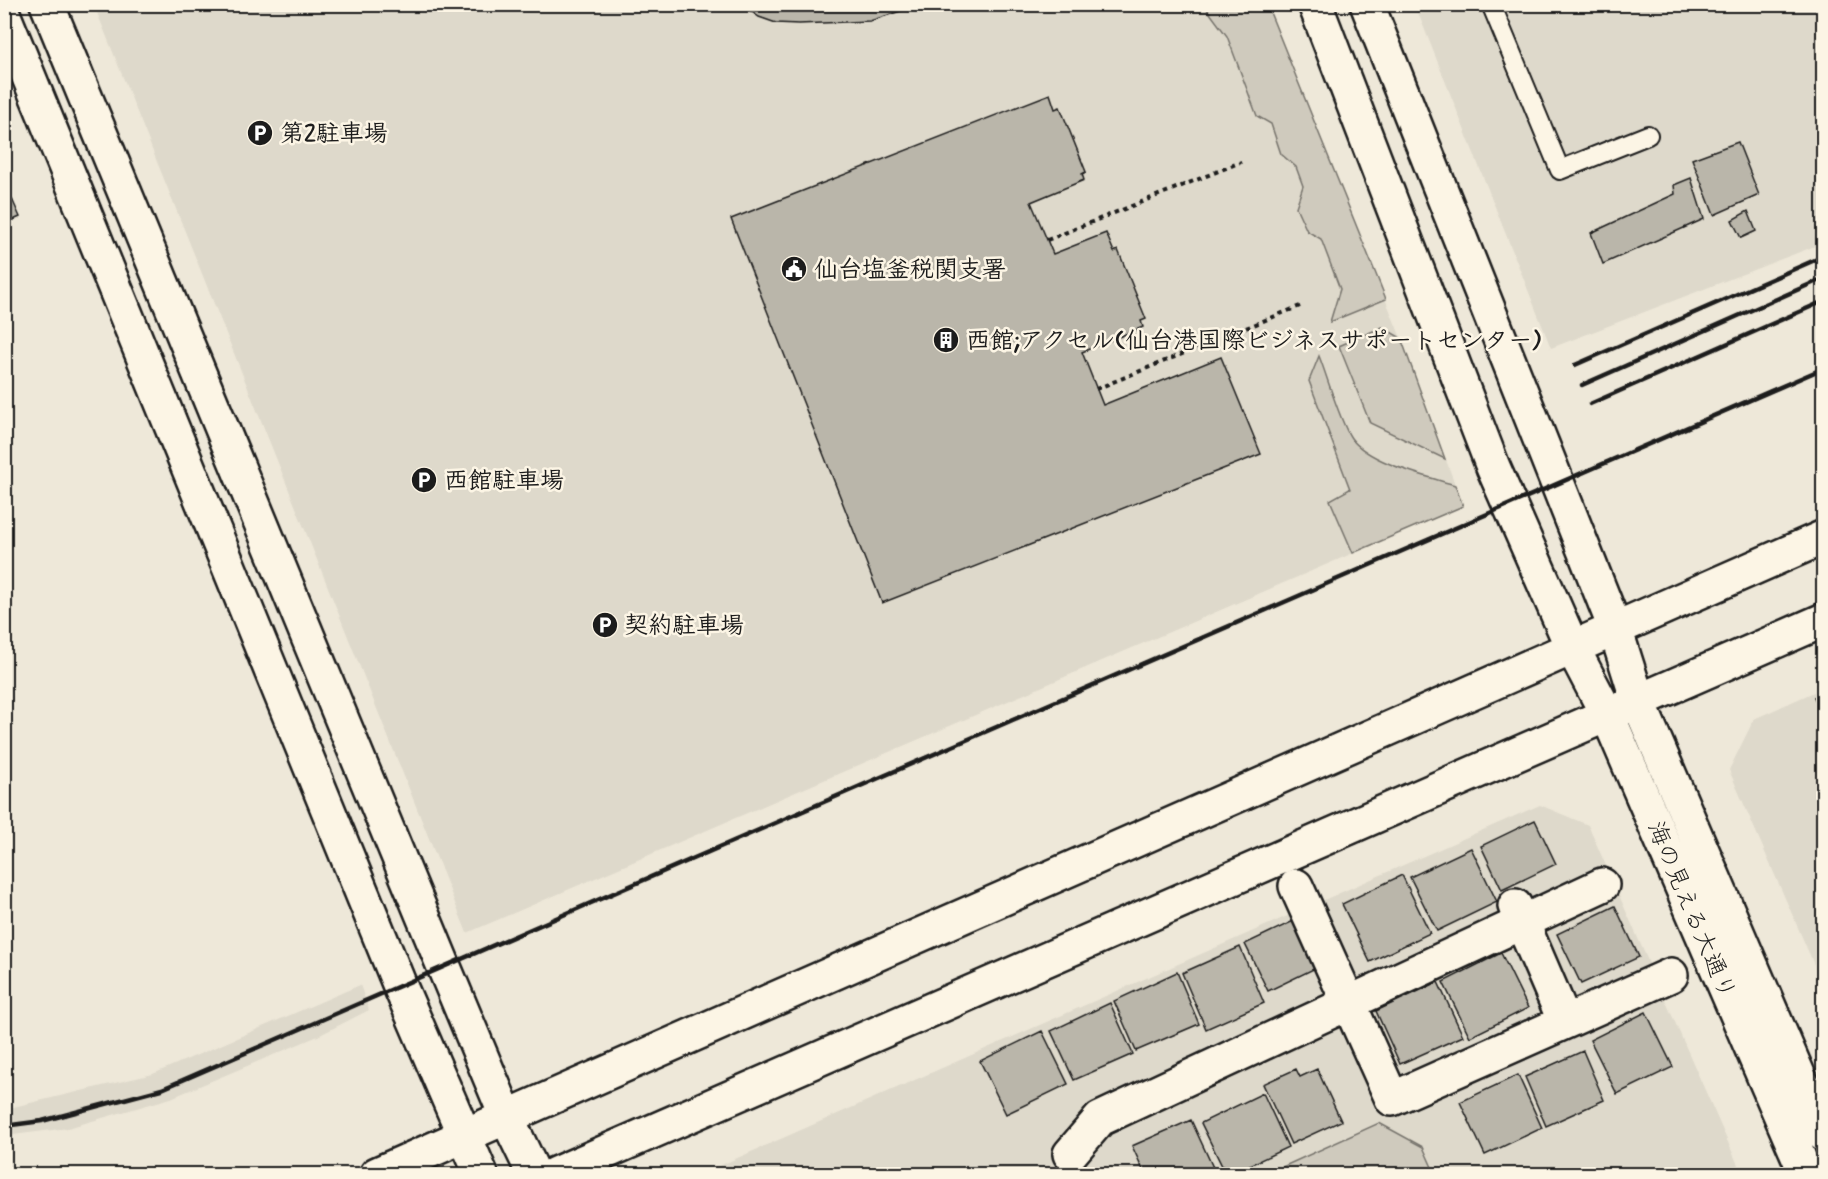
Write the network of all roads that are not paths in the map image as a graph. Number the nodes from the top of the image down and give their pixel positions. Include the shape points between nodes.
1 (47, 4) edge
2 (1315, 4) edge
3 (1367, 4) edge
4 (1491, 4) edge
5 (4, 16) edge
6 (1648, 135) dead end
7 (1824, 537) edge
8 (1824, 620) edge
9 (1615, 628) junction
10 (1572, 647) junction
11 (1638, 701) junction
12 (1608, 716) junction
13 (1602, 885) dead end
14 (1296, 886) dead end
15 (1519, 915) junction
16 (1671, 975) dead end
17 (1349, 1004) junction
18 (1565, 1022) junction
19 (507, 1118) junction
20 (1824, 1135) edge
21 (464, 1137) junction
22 (1070, 1154) dead end
23 (377, 1174) edge
24 (481, 1174) edge
25 (534, 1174) edge
26 (555, 1174) edge
27 (1806, 1174) edge

1 - 19 street
2 - 10 street, 海の見える大通り via 1493,467
3 - 9 street
4 - 6 lane via 1560,170
5 - 21 street
7 - 9 street
8 - 11 street
9 - 10 street
9 - 11 street
10 - 12 street, 海の見える大通り
10 - 19 street
11 - 12 street
11 - 20 street
12 - 26 street
12 - 27 street, 海の見える大通り
13 - 15 street
14 - 17 street
15 - 17 street
15 - 18 street
16 - 18 street
17 - 18 street via 1392,1099
17 - 22 street via 1100,1119
19 - 21 street
19 - 25 street
21 - 23 street
21 - 24 street

